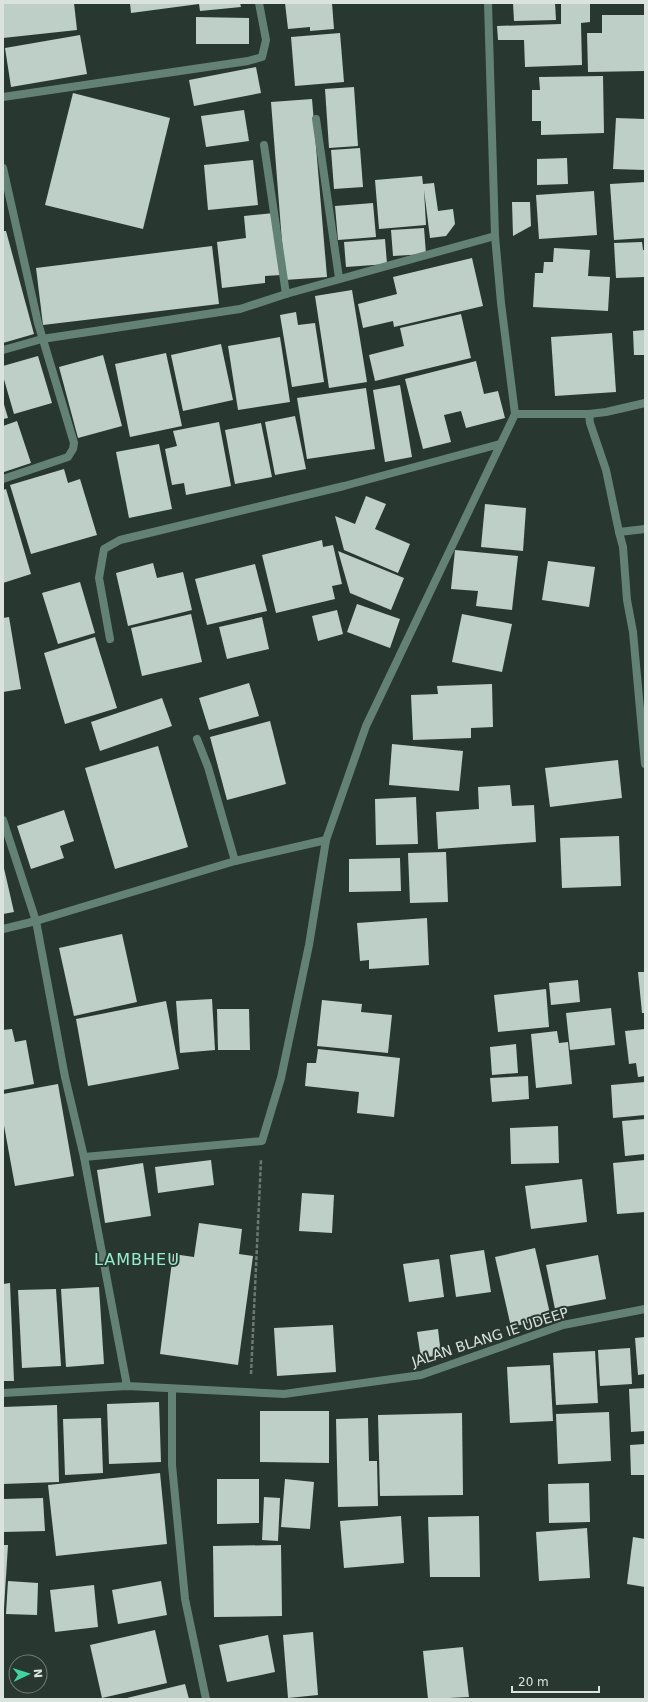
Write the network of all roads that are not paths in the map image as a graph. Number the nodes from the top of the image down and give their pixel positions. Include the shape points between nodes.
1 (259, 3) edge
2 (488, 3) edge
3 (3, 97) edge
4 (316, 118) dead end
5 (264, 145) dead end
6 (3, 168) edge
7 (6, 203) edge
8 (495, 236) junction
9 (339, 278) junction
10 (286, 294) junction
11 (42, 339) junction
12 (3, 350) edge
13 (645, 403) edge
14 (515, 414) junction
15 (589, 414) junction
16 (500, 444) junction
17 (3, 479) edge
18 (645, 529) edge
19 (619, 532) junction
20 (110, 639) dead end
21 (197, 739) dead end
22 (645, 764) edge
23 (3, 820) edge
24 (326, 840) junction
25 (235, 861) junction
26 (36, 921) junction
27 (3, 929) edge
28 (84, 1157) junction
29 (645, 1309) edge
30 (127, 1386) junction
31 (172, 1389) junction
32 (3, 1393) edge
33 (206, 1699) edge

1 - 3 street via 266,40 262,57
2 - 8 street
4 - 9 street
5 - 10 street
6 - 7 street
7 - 11 street
8 - 9 street
8 - 14 street
9 - 10 street
10 - 11 street via 240,309
11 - 12 street
11 - 17 street via 74,443 73,449 68,457
13 - 15 street
14 - 15 street
14 - 16 street
15 - 19 street via 606,470
16 - 20 street via 344,486 120,540 104,549 99,578
16 - 24 street via 366,726
18 - 19 street
19 - 22 street via 633,632
21 - 25 street via 208,767
23 - 26 street
24 - 25 street
24 - 28 street via 307,953 281,1078 262,1141
25 - 26 street
26 - 27 street
26 - 28 street via 65,1077
28 - 30 street
29 - 31 street, JALAN BLANG IE UDEEP via 563,1325 421,1375 284,1394
30 - 31 street, JALAN BLANG IE UDEEP
30 - 32 street, JALAN BLANG IE UDEEP
31 - 33 street via 172,1465 185,1599

